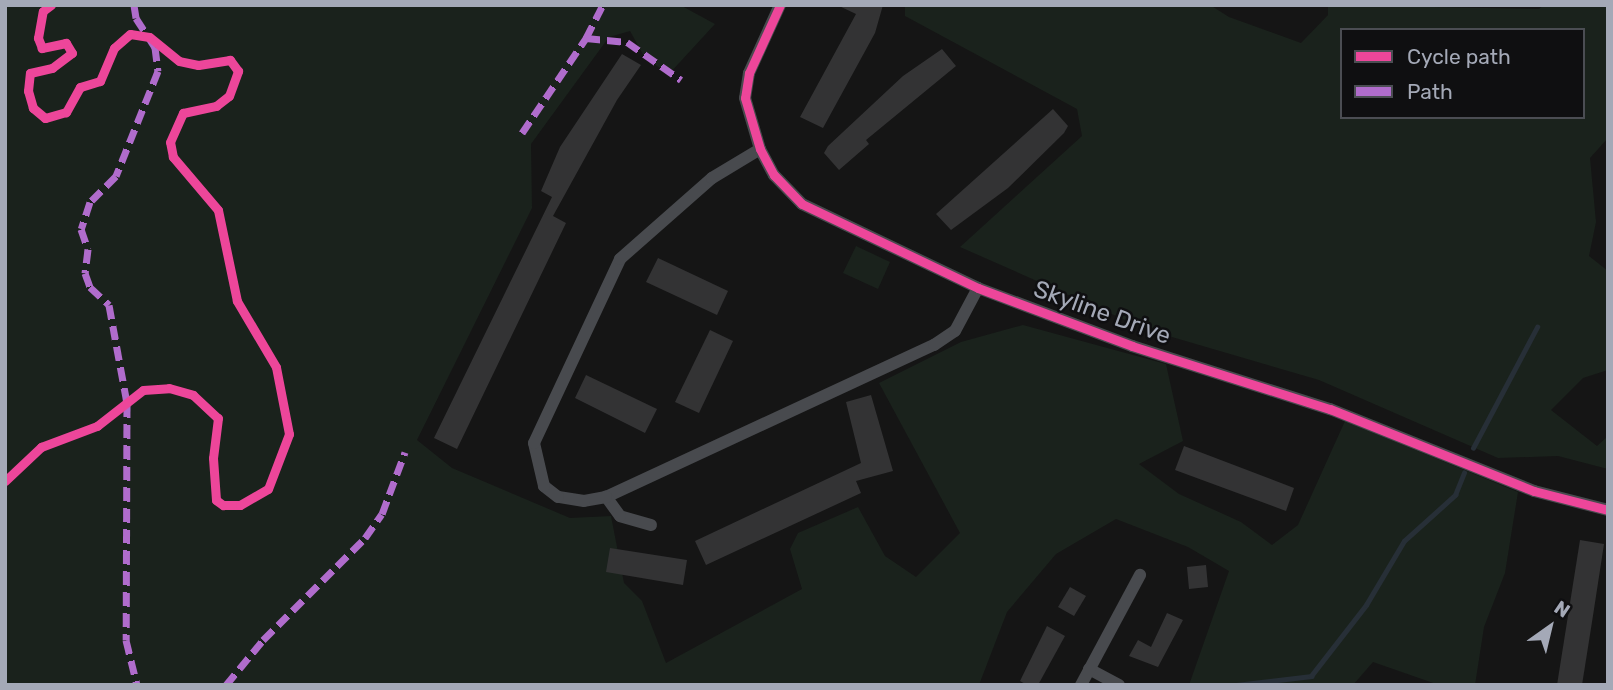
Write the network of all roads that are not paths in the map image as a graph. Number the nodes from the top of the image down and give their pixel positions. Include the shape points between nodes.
1 (780, 5) edge
2 (760, 149) junction
3 (978, 288) junction
4 (606, 496) junction
5 (1608, 510) edge
6 (651, 525) dead end
7 (1140, 575) dead end
8 (1089, 670) junction
9 (1081, 685) edge
10 (1119, 685) edge

1 - 2 street, Skyline Drive via 749,73 745,98
2 - 3 street, Skyline Drive via 774,175 802,204
2 - 4 street via 712,178 620,259 534,443 544,486 558,496 584,501
3 - 4 street via 955,331 934,345
3 - 5 street, Skyline Drive via 1132,346 1330,409 1534,491
4 - 6 street via 620,516
7 - 8 street
8 - 9 street
8 - 10 street

